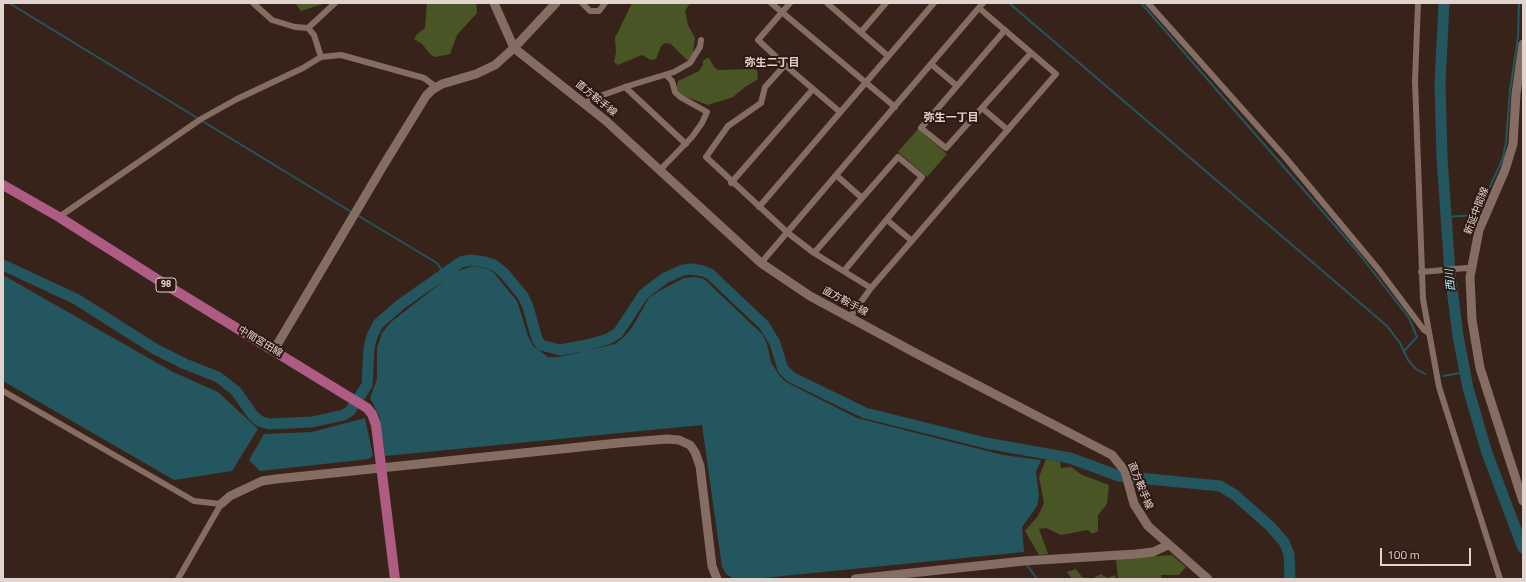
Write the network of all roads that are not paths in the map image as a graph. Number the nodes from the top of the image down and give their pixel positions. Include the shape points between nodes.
1 (253, 3) edge
2 (335, 3) edge
3 (494, 3) edge
4 (556, 3) edge
5 (582, 3) edge
6 (605, 3) edge
7 (771, 3) edge
8 (790, 3) edge
9 (827, 3) edge
10 (886, 3) edge
11 (934, 3) edge
12 (1148, 3) edge
13 (1418, 3) edge
14 (981, 5) edge
15 (835, 6) edge
16 (782, 12) junction
17 (308, 28) junction
18 (1005, 30) junction
19 (861, 32) junction
20 (701, 40) dead end
21 (1523, 44) edge
22 (514, 48) junction
23 (1031, 53) junction
24 (888, 56) junction
25 (321, 57) junction
26 (931, 64) junction
27 (785, 65) junction
28 (666, 75) junction
29 (866, 82) junction
30 (957, 86) junction
31 (436, 87) junction
32 (625, 87) junction
33 (813, 89) junction
34 (586, 105) junction
35 (895, 107) junction
36 (982, 108) junction
37 (840, 112) junction
38 (1008, 130) junction
39 (686, 144) junction
40 (660, 170) junction
41 (836, 175) junction
42 (731, 182) junction
43 (3, 185) edge
44 (862, 198) junction
45 (759, 207) junction
46 (59, 217) junction
47 (887, 220) junction
48 (788, 233) junction
49 (912, 241) junction
50 (814, 253) junction
51 (761, 263) junction
52 (1467, 268) junction
53 (844, 271) junction
54 (1423, 273) junction
55 (871, 288) junction
56 (850, 317) junction
57 (1429, 334) junction
58 (274, 350) junction
59 (3, 391) edge
60 (382, 467) junction
61 (1523, 501) edge
62 (221, 504) junction
63 (1168, 545) junction
64 (178, 579) edge
65 (395, 579) edge
66 (717, 579) edge
67 (855, 579) edge
68 (1208, 579) edge
69 (1500, 579) edge

1 - 17 street via 272,20
2 - 17 street
3 - 22 main road, 直方鞍手線
4 - 22 main road
5 - 6 street via 590,11 599,11
7 - 16 street
8 - 16 street
9 - 15 street
10 - 19 street
11 - 24 street
12 - 57 street via 1285,157
13 - 54 street via 1415,71
14 - 18 street
14 - 26 street
15 - 19 street
16 - 27 street via 758,40
16 - 29 street
17 - 25 street via 314,35
18 - 23 street
18 - 30 street
19 - 24 street
20 - 28 street via 700,47 690,63
21 - 52 main road, 新延中間線 via 1513,144
22 - 31 main road via 486,70
22 - 34 main road, 直方鞍手線
23 - 36 street
23 - 38 street via 1056,74
24 - 29 street
25 - 31 street via 341,55 418,76
25 - 46 street via 199,120
26 - 30 street
26 - 35 street
27 - 33 street
27 - 42 street via 765,87 761,103 728,126 706,158
28 - 32 street
28 - 39 street via 680,97 707,112
29 - 35 street
29 - 37 street
30 - 36 street via 921,128 946,148
31 - 58 main road via 426,96
32 - 34 street via 589,100
32 - 39 street
33 - 37 street
33 - 42 street
34 - 40 main road, 直方鞍手線
35 - 41 street
36 - 38 street
37 - 45 street
38 - 49 street
39 - 40 street
40 - 51 main road, 直方鞍手線
41 - 44 street
41 - 48 street
42 - 45 street
43 - 46 main road, 中間宮田線 / 98
44 - 47 street via 898,157 922,178
44 - 50 street
45 - 48 street
46 - 58 main road, 中間宮田線 / 98 via 163,284
47 - 49 street
47 - 53 street
48 - 50 street
48 - 51 street
49 - 55 street
50 - 53 street
51 - 56 main road, 直方鞍手線 via 810,296
52 - 54 street
52 - 61 main road, 新延中間線 via 1480,368
53 - 55 street
54 - 57 street
55 - 56 street
56 - 63 main road, 直方鞍手線 via 1112,455 1125,472 1138,514
57 - 69 street via 1439,387
58 - 60 main road, 中間宮田線 / 98 via 367,408 376,425
59 - 62 street via 194,501
60 - 62 main road via 262,481 230,496
60 - 65 main road, 中間宮田線 / 98
60 - 66 main road via 667,439 679,440 690,445 700,466 712,566
62 - 64 street
63 - 67 main road via 1153,552 1136,554 1024,561
63 - 68 main road, 直方鞍手線

